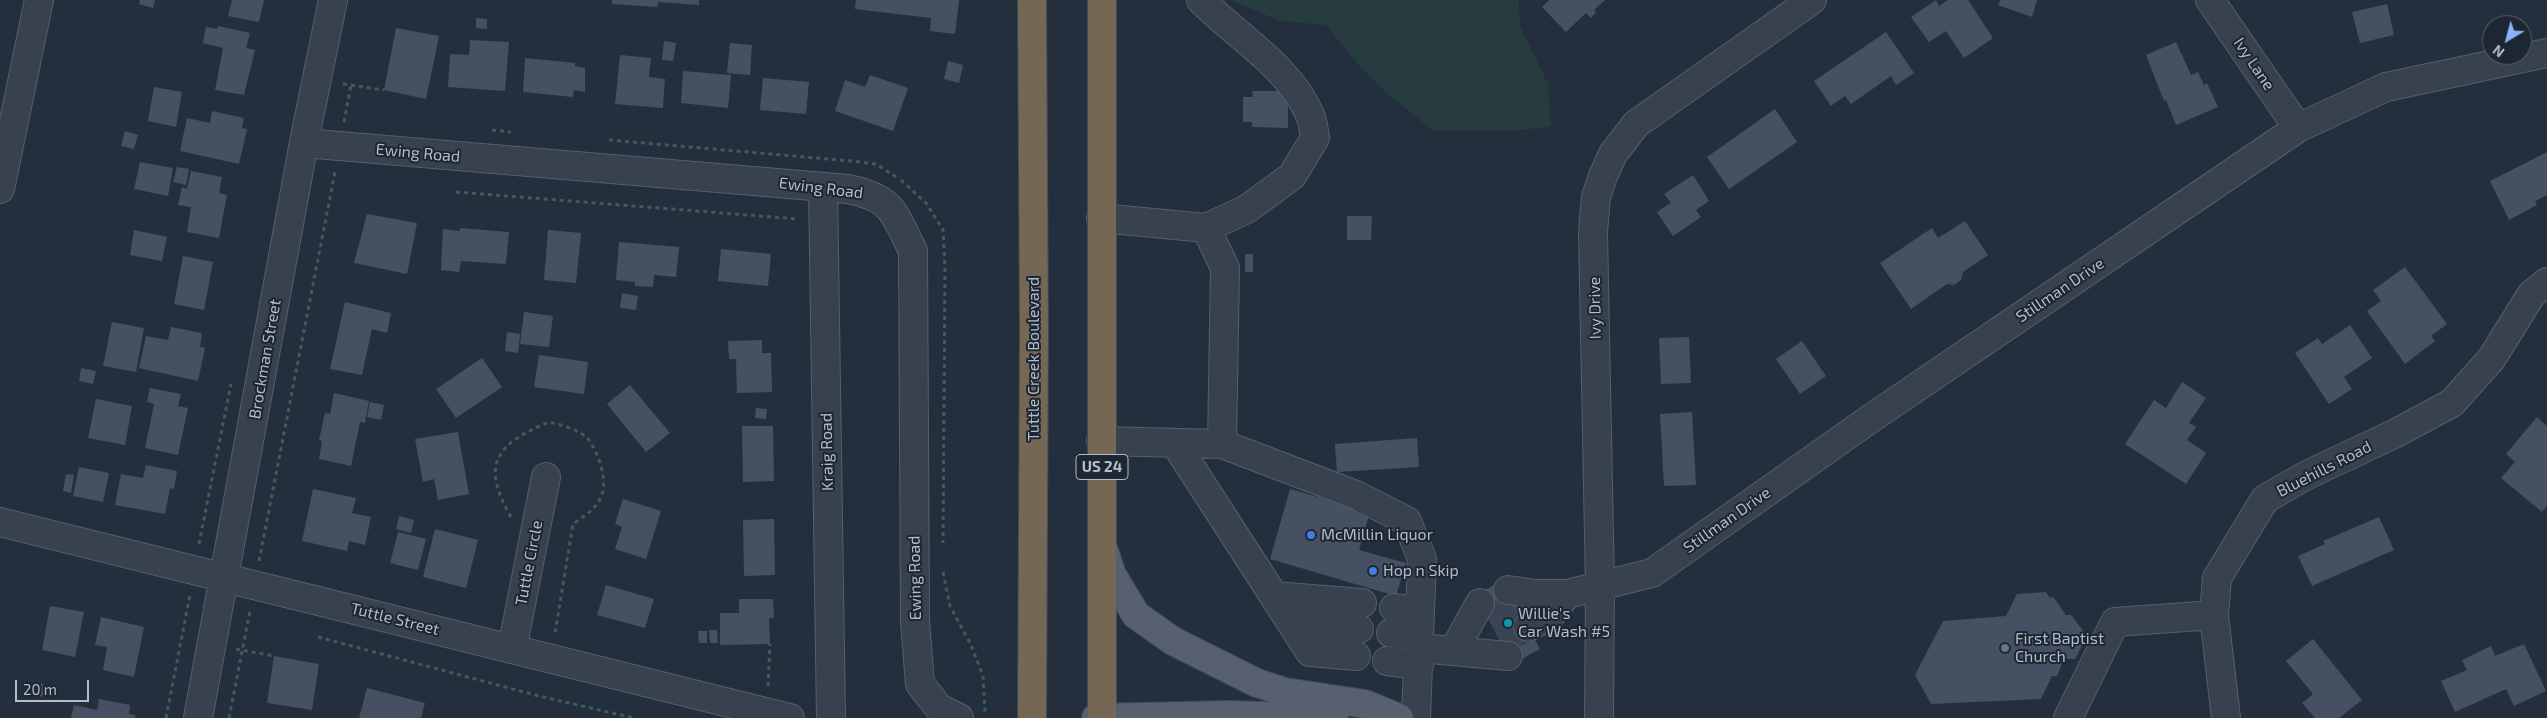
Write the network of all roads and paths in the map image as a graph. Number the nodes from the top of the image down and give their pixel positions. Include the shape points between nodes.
1 (40, 0) edge
2 (333, 0) edge
3 (1032, 0) edge
4 (1102, 0) edge
5 (1201, 0) edge
6 (1812, 0) edge
7 (2210, 0) edge
8 (2547, 53) edge
9 (317, 78) junction
10 (351, 86) junction
11 (384, 90) dead end
12 (2298, 128) junction
13 (304, 143) junction
14 (339, 146) junction
15 (876, 164) dead end
16 (1, 175) edge
17 (823, 186) junction
18 (456, 192) dead end
19 (1101, 218) junction
20 (823, 221) junction
21 (1206, 228) junction
22 (2547, 282) edge
23 (1102, 442) junction
24 (1175, 443) junction
25 (1222, 444) junction
26 (546, 477) dead end
27 (0, 522) edge
28 (1102, 544) junction
29 (943, 553) dead end
30 (943, 562) dead end
31 (225, 576) junction
32 (255, 584) junction
33 (1600, 587) junction
34 (1274, 596) junction
35 (1529, 612) tunnel mouth
36 (2214, 615) junction
37 (1293, 626) junction
38 (1410, 633) junction
39 (318, 638) dead end
40 (770, 644) dead end
41 (1464, 645) junction
42 (512, 649) junction
43 (1356, 656) dead end
44 (1387, 661) dead end
45 (779, 715) edge
46 (1100, 717) edge
47 (198, 718) edge
48 (229, 718) edge
49 (634, 718) edge
50 (831, 718) edge
51 (959, 718) edge
52 (985, 718) edge
53 (1032, 718) edge
54 (1334, 718) edge
55 (1398, 718) edge
56 (1416, 718) edge
57 (1599, 718) edge
58 (2068, 718) edge
59 (2226, 718) edge

1 - 16 street
2 - 9 street, Brockman Street
3 - 53 highway, Tuttle Creek Boulevard
4 - 19 highway, US 24
5 - 21 street via 1274,64 1311,116 1315,138 1292,176 1247,209
6 - 33 street, Ivy Drive via 1636,124 1613,154 1603,176 1596,197 1593,232
7 - 12 street, Ivy Lane
8 - 12 street, Stillman Drive via 2386,87
9 - 10 path
9 - 13 street, Brockman Street
10 - 11 path
10 - 14 path
12 - 33 street, Stillman Drive via 1870,419 1652,573
13 - 14 street, Ewing Road
13 - 31 street, Brockman Street
14 - 17 street, Ewing Road
14 - 32 path
15 - 29 path via 920,197 942,230 945,268
17 - 20 street, Kraig Road
17 - 51 street, Ewing Road via 869,193 892,208 913,250 915,621 920,684 939,708
18 - 20 path
19 - 21 street
19 - 23 highway, US 24
20 - 50 street, Kraig Road
21 - 25 street via 1224,268
22 - 36 street, Bluehills Road via 2531,294 2492,358 2452,403 2265,499 2217,578
23 - 24 street
23 - 28 highway, US 24
24 - 25 street
24 - 34 street
25 - 38 street via 1356,495 1407,521 1422,559
26 - 42 street, Tuttle Circle
27 - 31 street, Tuttle Street
28 - 46 highway, US 24
28 - 55 main road via 1112,575 1136,615 1172,641 1256,683 1284,692 1364,704
30 - 52 path via 950,606 983,676
31 - 32 street, Tuttle Street
31 - 47 street, Brockman Street
32 - 42 street, Tuttle Street
32 - 48 path
33 - 35 street, Stillman Drive via 1567,594
33 - 57 street, Ivy Drive
34 - 37 street
34 - 37 street via 1360,616
36 - 58 street via 2115,622
36 - 59 street, Bluehills Road
37 - 43 street via 1310,652
38 - 41 street
38 - 44 street
38 - 56 street
39 - 49 path
40 - 45 path
41 - 41 street via 1494,630
42 - 45 street, Tuttle Street
46 - 54 main road via 1228,715

